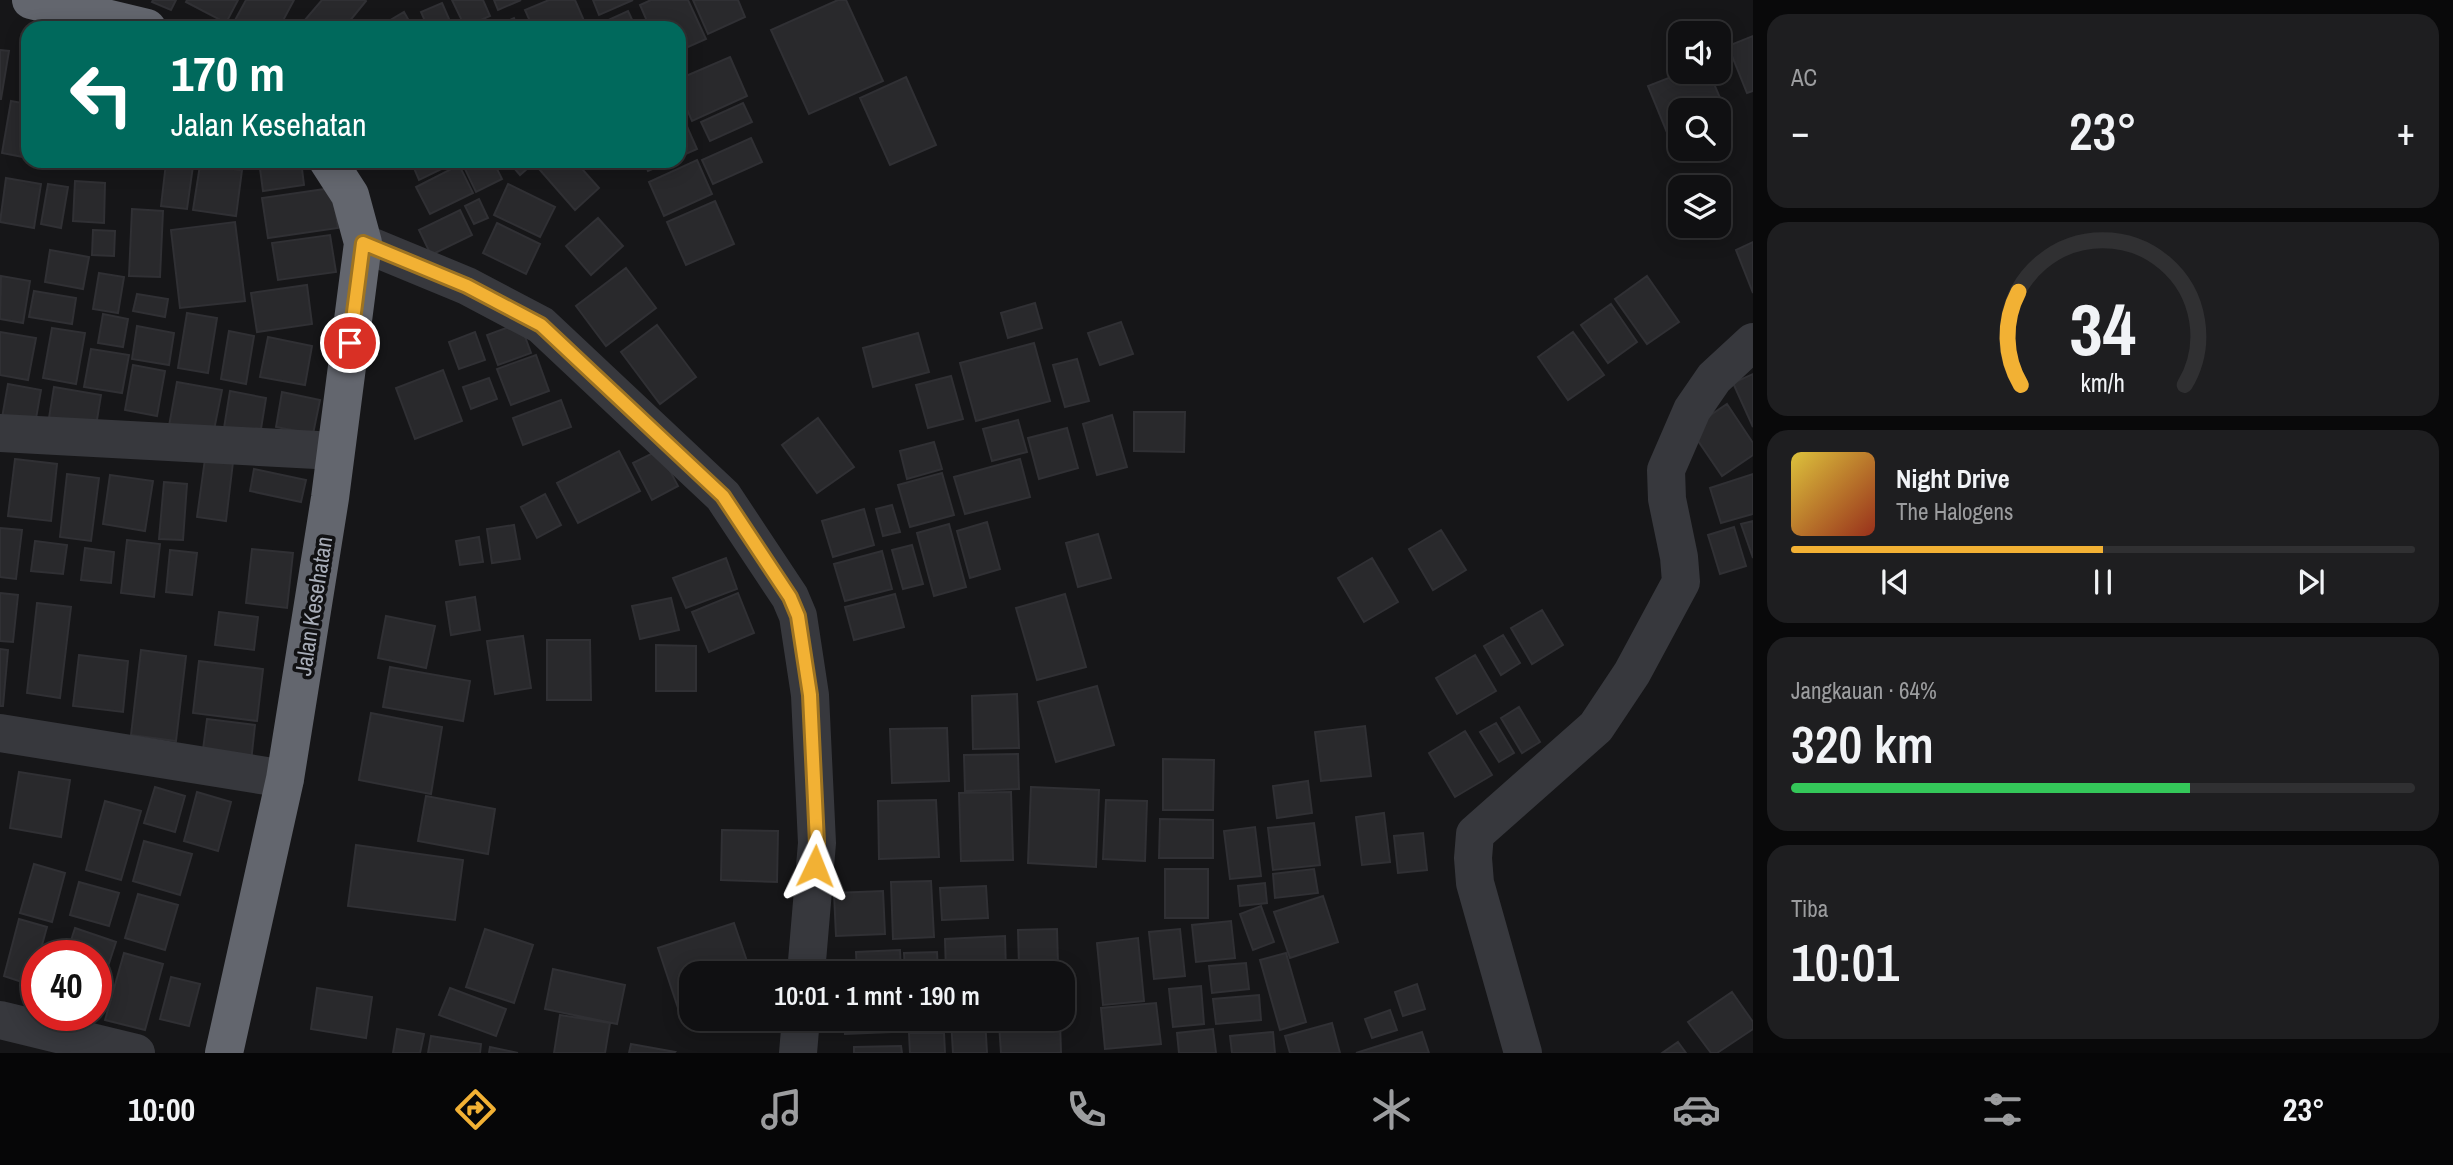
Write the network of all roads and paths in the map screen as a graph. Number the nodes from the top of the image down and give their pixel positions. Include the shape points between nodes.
1 (31, 0) edge
2 (118, 21) edge
3 (333, 168) edge
4 (363, 243) junction
5 (1753, 342) edge
6 (0, 433) edge
7 (335, 451) junction
8 (0, 733) edge
9 (285, 779) junction
10 (807, 961) edge
11 (0, 1020) edge
12 (800, 1031) edge
13 (136, 1053) edge
14 (224, 1053) edge
15 (798, 1053) edge
16 (1523, 1053) edge

1 - 2 highway
3 - 4 highway, Jalan Kesehatan via 350,195
4 - 7 highway, Jalan Kesehatan
4 - 10 street via 467,286 541,325 723,496 790,597 798,616 810,695 817,843
5 - 16 street via 1714,378 1692,410 1666,470 1681,582 1632,673 1596,727 1475,834 1475,883
6 - 7 street
7 - 9 highway, Jalan Kesehatan
8 - 9 street
9 - 14 highway, Jalan Kesehatan
11 - 13 street
12 - 15 street

